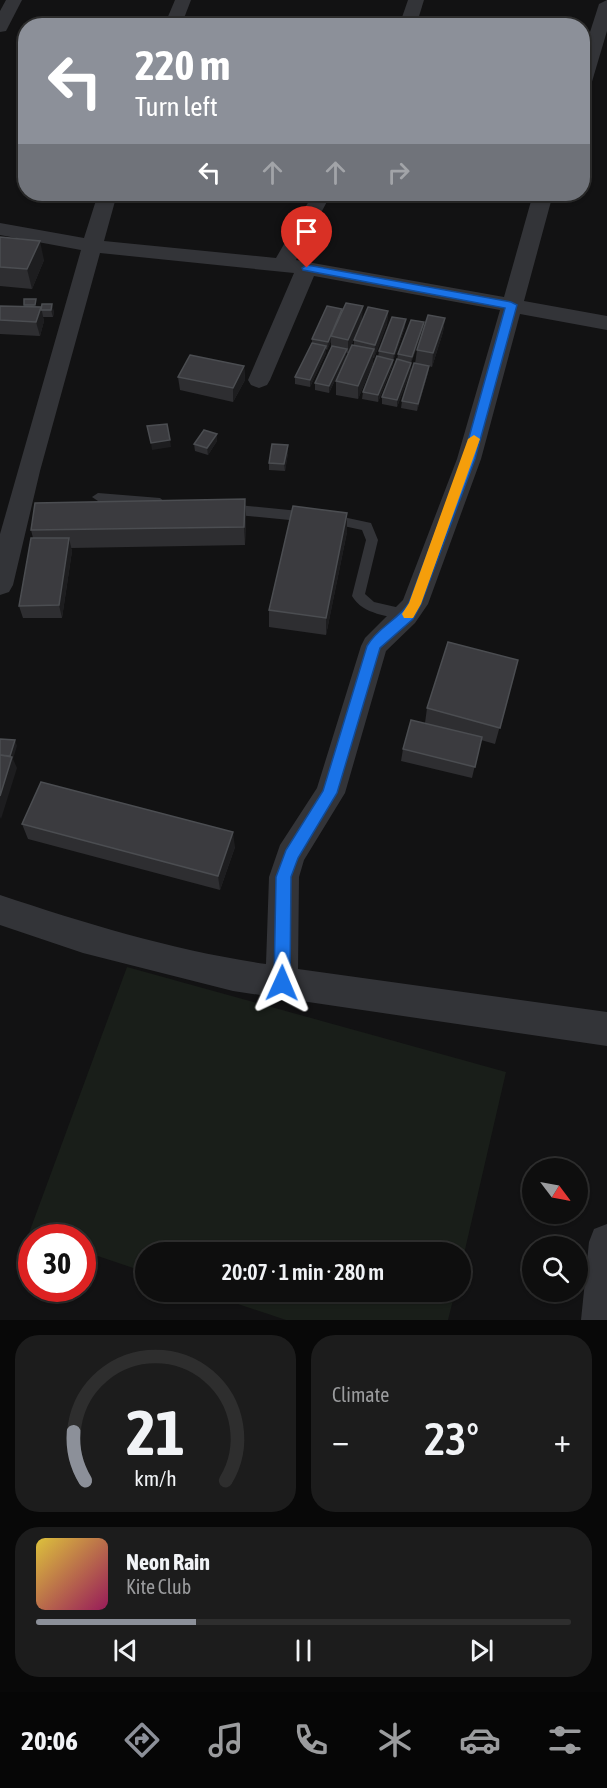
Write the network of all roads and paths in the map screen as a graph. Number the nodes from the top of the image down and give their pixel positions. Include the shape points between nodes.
1 (14, 0) edge
2 (183, 0) edge
3 (416, 0) edge
4 (590, 0) edge
5 (607, 4) edge
6 (175, 18) edge
7 (410, 18) edge
8 (0, 27) edge
9 (601, 45) edge
10 (590, 68) edge
11 (106, 201) edge
12 (318, 201) edge
13 (541, 201) edge
14 (0, 230) edge
15 (93, 246) junction
16 (283, 265) junction
17 (307, 268) junction
18 (511, 305) junction
19 (607, 323) edge
20 (259, 380) dead end
21 (98, 497) dead end
22 (178, 504) edge
23 (212, 508) edge
24 (0, 585) edge
25 (408, 615) junction
26 (0, 910) edge
27 (282, 983) junction
28 (607, 1029) edge
29 (607, 1242) edge
30 (600, 1320) edge

1 - 8 street
2 - 6 street
3 - 7 street
4 - 5 street
5 - 9 street
9 - 10 street
11 - 15 street
12 - 16 street
13 - 18 street
14 - 15 street
15 - 16 street
15 - 24 street via 28,471
16 - 17 street
17 - 18 street
17 - 20 street
18 - 19 street
18 - 25 street via 469,459
21 - 22 lane
23 - 25 lane via 367,526 372,540 358,596 370,606
25 - 27 street via 374,646 330,793 291,855 284,877
26 - 27 street via 84,938 233,975
27 - 28 street
29 - 30 street

